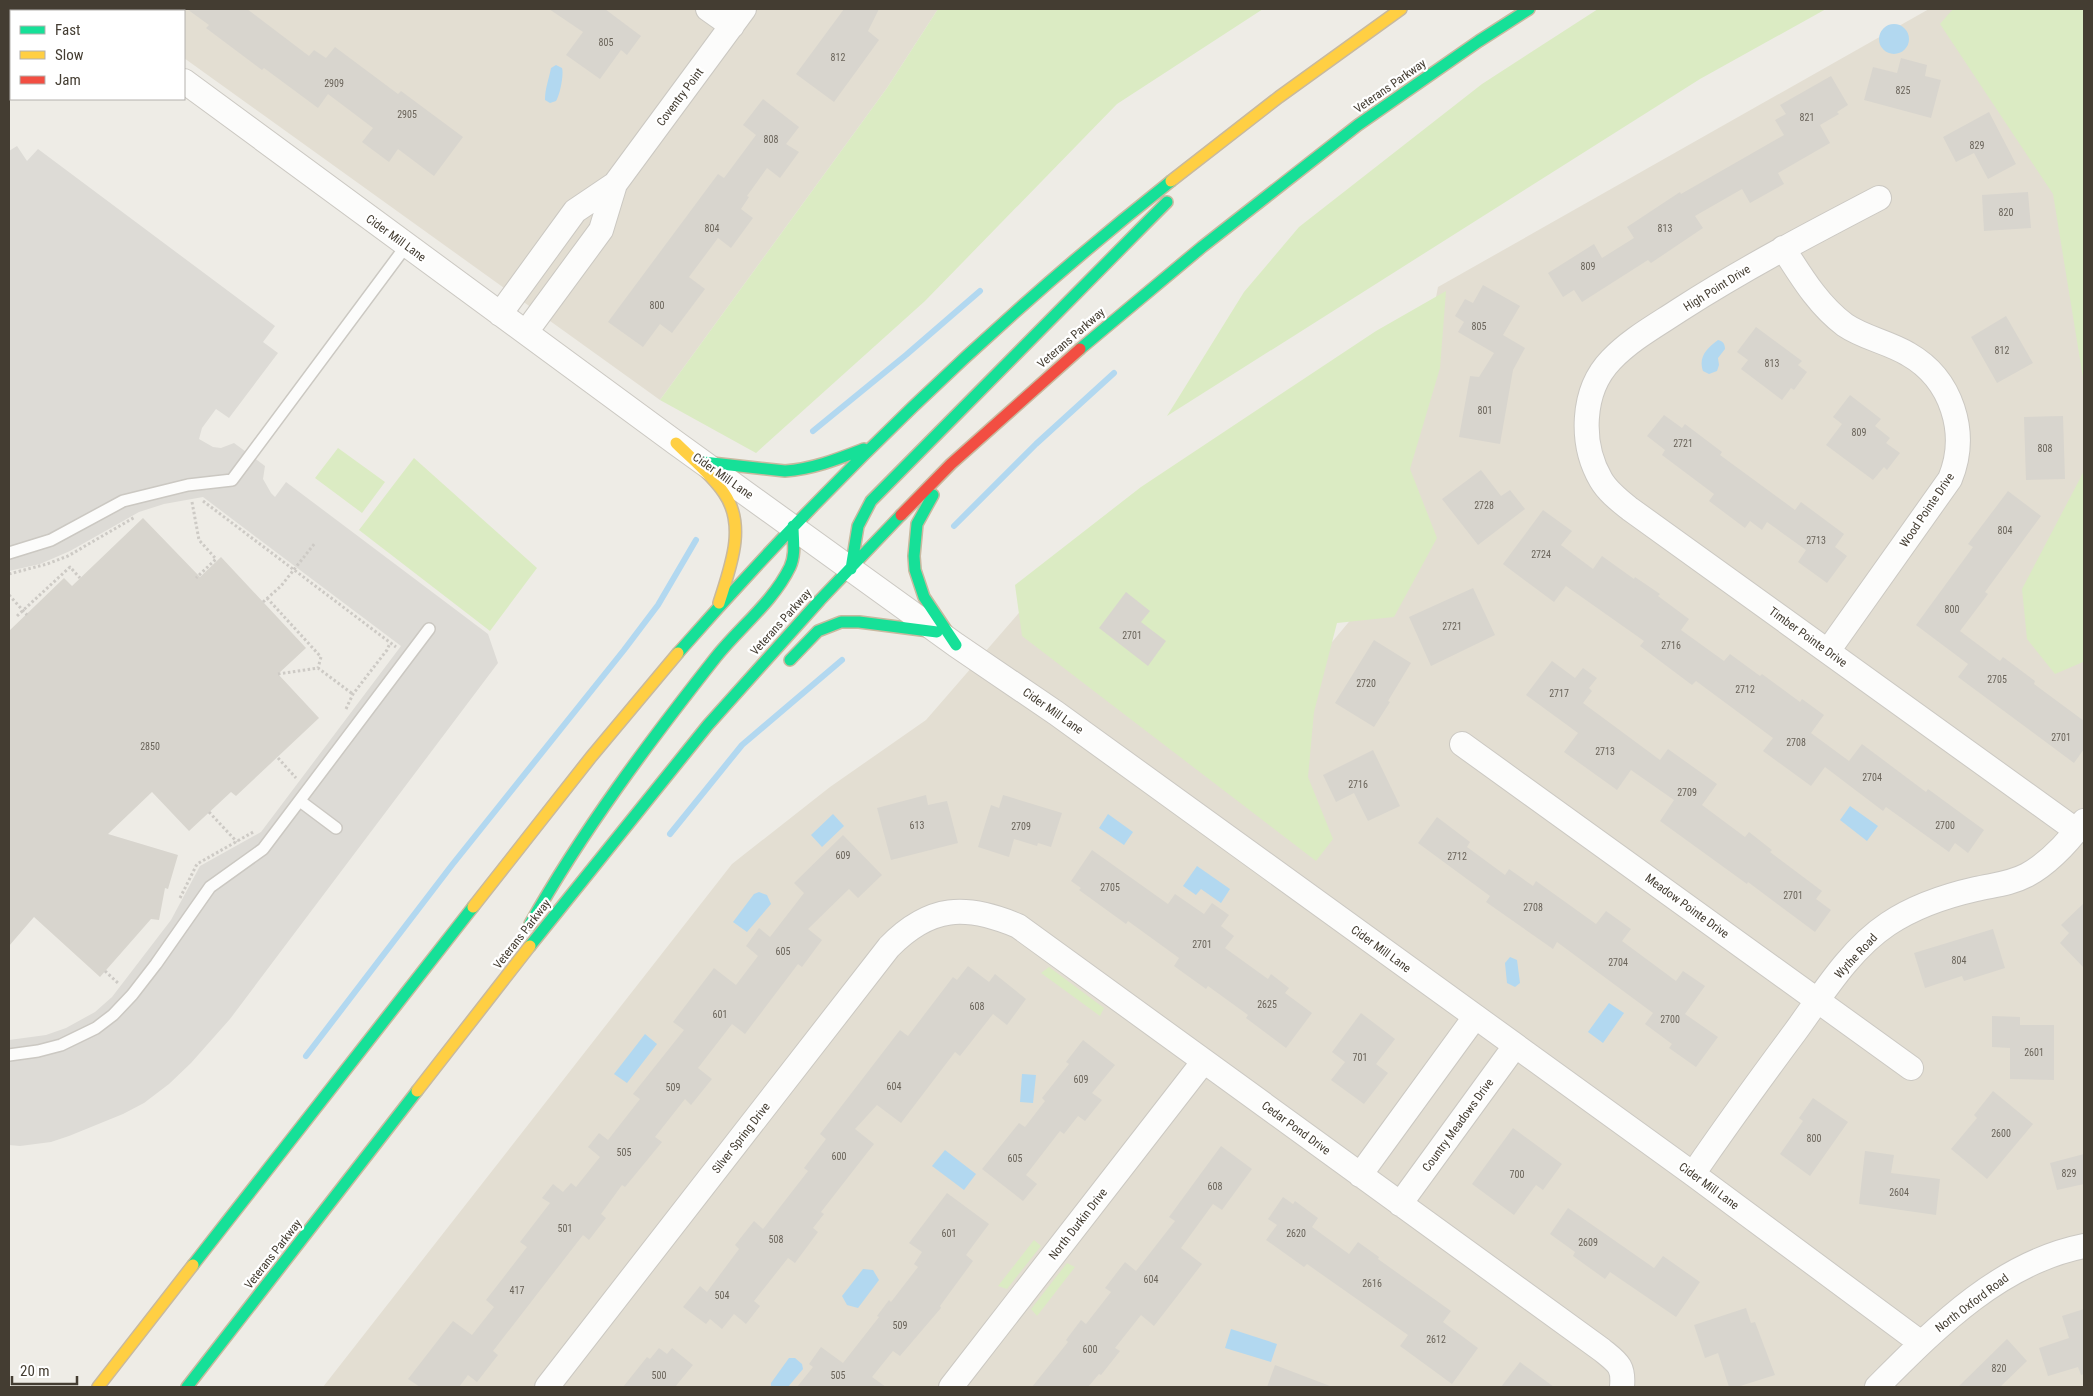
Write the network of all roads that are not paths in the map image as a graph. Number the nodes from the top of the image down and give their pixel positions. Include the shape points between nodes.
1 (708, 9) edge
2 (1401, 9) edge
3 (1529, 9) edge
4 (738, 18) edge
5 (185, 82) edge
6 (1225, 138) junction
7 (615, 184) junction
8 (1879, 198) dead end
9 (406, 246) junction
10 (1783, 248) junction
11 (500, 314) junction
12 (526, 332) junction
13 (1587, 411) joint
14 (676, 443) junction
15 (873, 446) junction
16 (703, 462) junction
17 (951, 464) junction
18 (793, 526) junction
19 (9, 553) edge
20 (851, 569) junction
21 (718, 608) junction
22 (429, 629) dead end
23 (937, 632) junction
24 (956, 645) junction
25 (1828, 651) junction
26 (781, 669) dead end
27 (1462, 744) dead end
28 (300, 801) junction
29 (647, 821) dead end
30 (2081, 826) edge
31 (336, 828) dead end
32 (616, 837) junction
33 (953, 912) joint
34 (514, 966) junction
35 (1818, 1001) junction
36 (1475, 1017) junction
37 (1515, 1046) junction
38 (9, 1054) edge
39 (1204, 1061) junction
40 (1911, 1068) dead end
41 (1693, 1174) junction
42 (1360, 1175) junction
43 (1400, 1204) junction
44 (2084, 1246) edge
45 (1921, 1342) junction
46 (1626, 1379) edge
47 (98, 1387) edge
48 (187, 1387) edge
49 (547, 1387) edge
50 (951, 1387) edge
51 (1877, 1387) edge

1 - 4 street
2 - 6 highway
3 - 17 highway, Veterans Parkway via 1358,125 1110,322
4 - 7 street, Coventry Point
5 - 9 street, Cider Mill Lane
6 - 15 highway via 1100,239 995,330
6 - 20 highway via 1149,223 871,501 855,529
7 - 11 street, Coventry Point via 575,211
7 - 12 street, Coventry Point via 600,230
8 - 10 street, High Point Drive
9 - 11 street, Cider Mill Lane
9 - 19 lane via 232,480 188,485 123,501 51,540
10 - 13 street, High Point Drive via 1717,286 1637,338 1610,360 1592,391
10 - 25 street, Wood Pointe Drive via 1830,313 1868,337 1891,345 1924,364 1942,386 1957,425 1959,448 1950,480
11 - 12 street, Cider Mill Lane
12 - 14 street, Cider Mill Lane
13 - 25 street, Timber Pointe Drive via 1586,437 1591,460 1601,481 1615,497
14 - 16 street, Cider Mill Lane
14 - 21 highway via 724,494 731,509 736,535
15 - 16 highway via 816,467 798,470
15 - 18 highway
16 - 18 street, Cider Mill Lane
17 - 20 highway, Veterans Parkway
17 - 24 highway via 918,523 913,560 919,590
18 - 20 street, Cider Mill Lane
18 - 21 highway
18 - 34 highway via 794,554 785,576 718,656 626,776 526,930
20 - 23 street, Cider Mill Lane
20 - 32 highway, Veterans Parkway via 714,718
21 - 47 highway via 576,775
22 - 28 lane
23 - 24 street, Cider Mill Lane
23 - 26 highway via 861,621 824,627
24 - 36 street, Cider Mill Lane via 1056,713
25 - 30 street, Timber Pointe Drive
27 - 35 street, Meadow Pointe Drive
28 - 31 lane
28 - 38 lane via 263,849 210,887 156,964 113,1015 96,1028 61,1044 38,1051
29 - 32 highway
30 - 35 street, Wythe Road via 2053,855 2027,875 2008,883 1939,899 1912,909 1887,925 1846,963
32 - 34 highway, Veterans Parkway
33 - 39 street, Cedar Pond Drive via 996,916 1018,926
33 - 49 street, Silver Spring Drive via 931,916 901,935 889,947
34 - 48 highway, Veterans Parkway
35 - 40 street, Meadow Pointe Drive
35 - 41 street, Wythe Road
36 - 37 street, Cider Mill Lane
36 - 42 street
37 - 41 street, Cider Mill Lane
37 - 43 street, Country Meadows Drive
39 - 42 street, Cedar Pond Drive
39 - 50 street, North Durkin Drive
41 - 45 street, Cider Mill Lane
42 - 43 street, Cedar Pond Drive
43 - 46 street, Cedar Pond Drive via 1602,1350 1621,1368
44 - 45 street, North Oxford Road via 2039,1259 2005,1277
45 - 51 street, North Oxford Road

